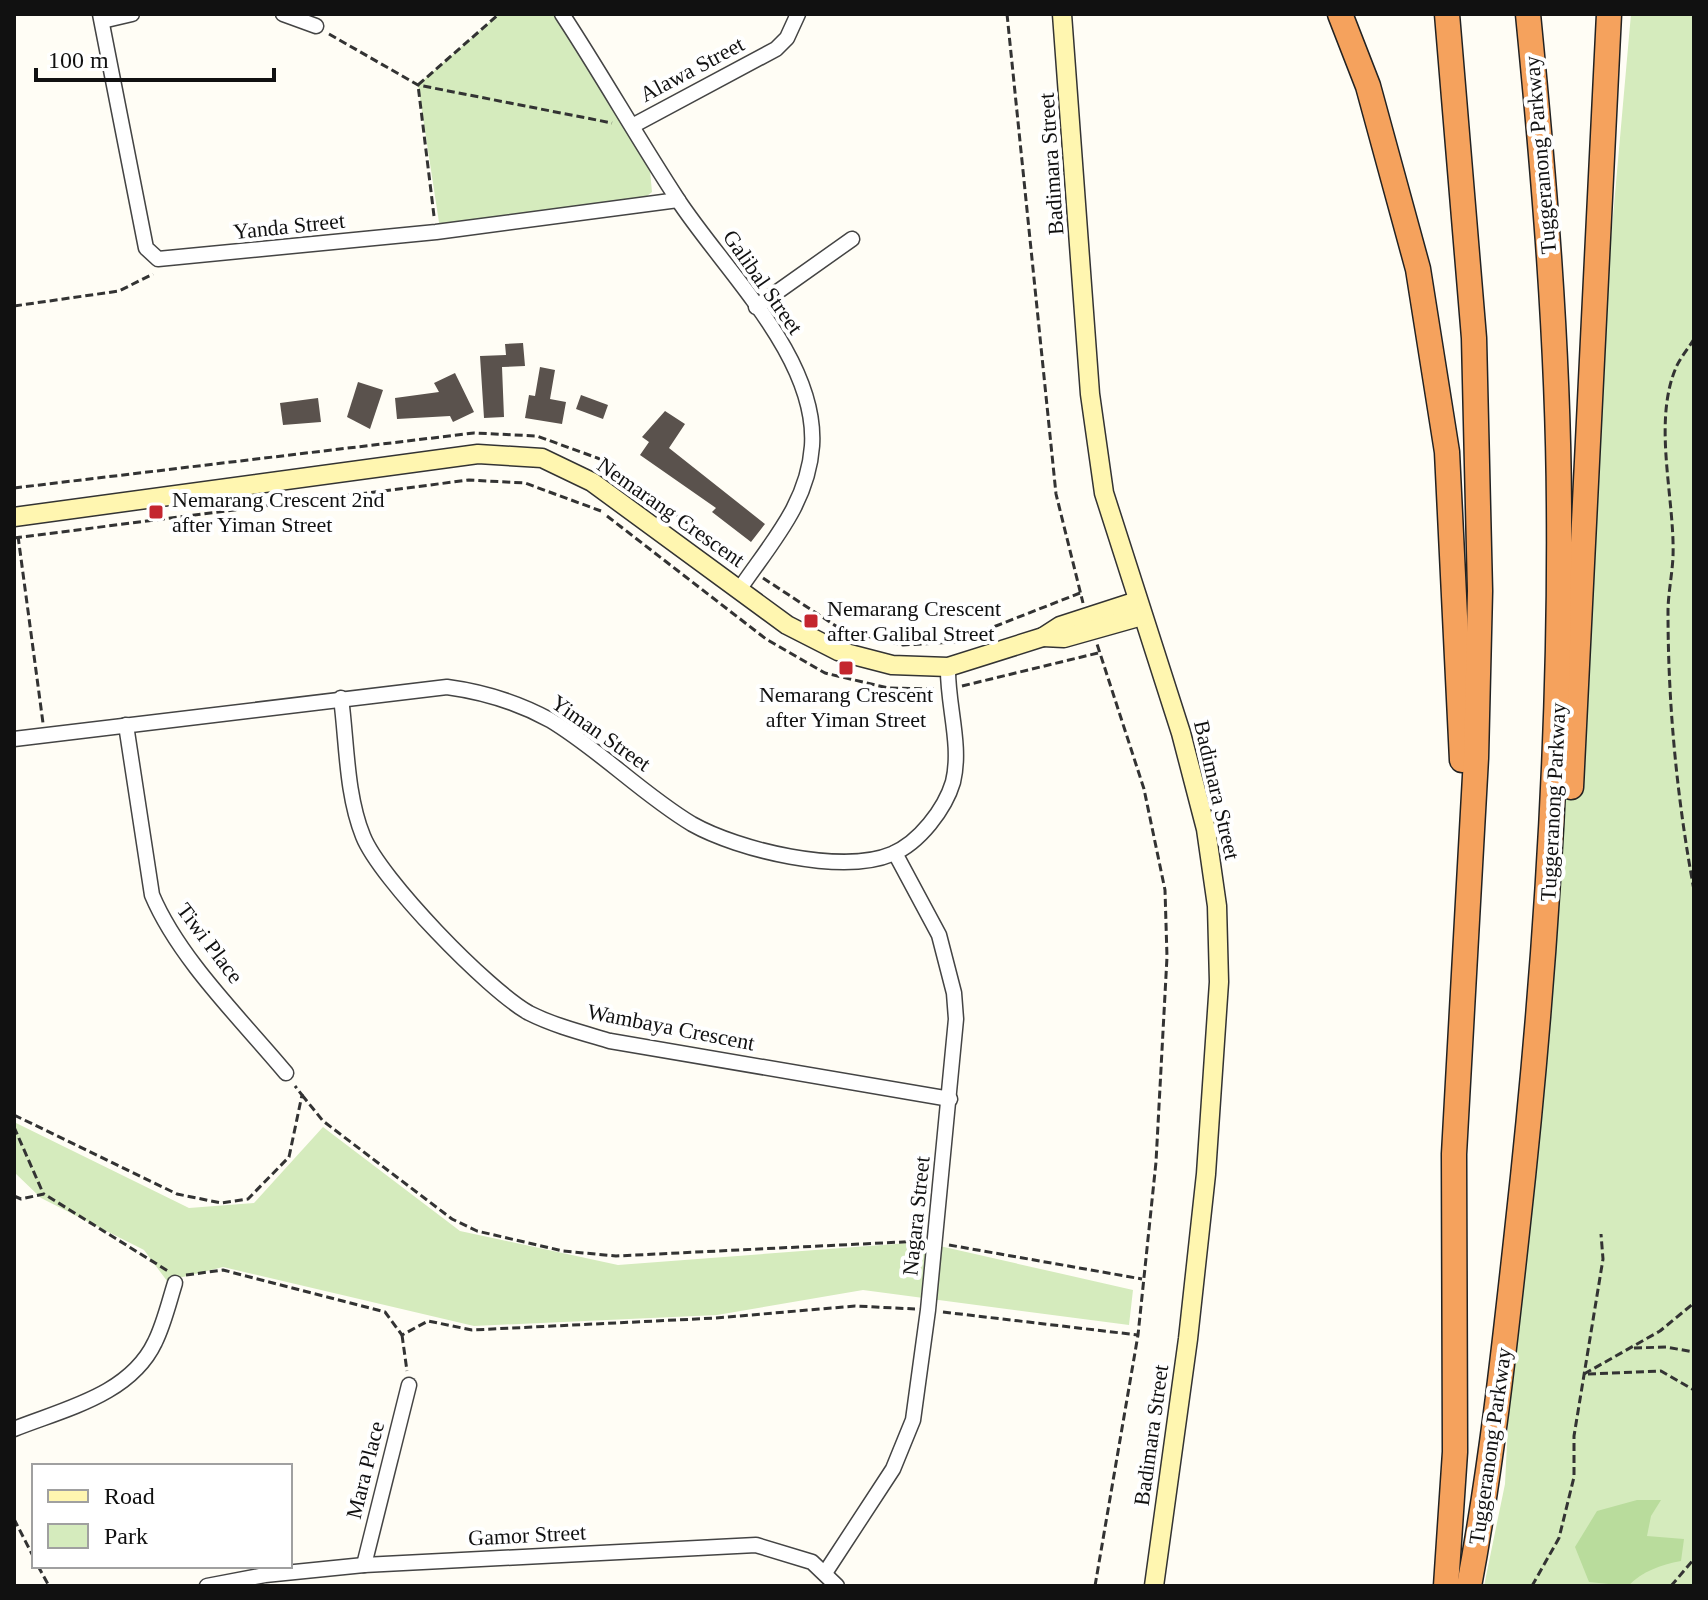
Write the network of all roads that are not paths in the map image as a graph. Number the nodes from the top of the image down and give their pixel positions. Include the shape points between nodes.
1 (132, 14) edge
2 (283, 14) edge
3 (562, 14) edge
4 (798, 14) edge
5 (1062, 14) edge
6 (1340, 14) edge
7 (1447, 14) edge
8 (1528, 14) edge
9 (1609, 14) edge
10 (101, 18) edge
11 (316, 26) road end
12 (634, 125) junction
13 (678, 200) junction
14 (852, 239) dead end
15 (756, 307) junction
16 (15, 517) edge
17 (739, 590) junction
18 (1139, 608) junction
19 (948, 667) junction
20 (341, 698) junction
21 (126, 725) junction
22 (14, 739) edge
23 (895, 853) junction
24 (1470, 870) junction
25 (1545, 958) junction
26 (286, 1073) road end
27 (950, 1099) junction
28 (175, 1283) road end
29 (409, 1385) road end
30 (14, 1429) edge
31 (364, 1565) junction
32 (825, 1573) junction
33 (207, 1586) edge
34 (837, 1586) edge
35 (1154, 1586) edge
36 (1446, 1586) edge
37 (1469, 1586) edge

1 - 10 street
2 - 11 street
3 - 12 street, Galibal Street
4 - 12 street, Alawa Street via 776,49
5 - 18 main road, Badimara Street via 1090,394 1104,493
6 - 24 highway via 1368,86 1418,269 1447,452
7 - 24 highway, Tuggeranong Parkway via 1472,307 1479,493 1479,673
8 - 25 highway, Tuggeranong Parkway via 1551,286 1559,503 1558,705
9 - 25 highway via 1570,795 1561,911
10 - 13 street, Yanda Street via 146,248 158,259 436,232
12 - 13 street, Galibal Street
13 - 15 street, Galibal Street
14 - 15 street
15 - 17 street, Galibal Street via 804,387 812,446 794,514
16 - 17 main road, Nemarang Crescent via 478,454 542,458 592,482
17 - 19 main road, Nemarang Crescent via 787,625 838,651 892,665
18 - 19 main road, Nemarang Crescent via 1064,638 1043,637
18 - 35 main road, Badimara Street via 1206,829 1217,906 1219,982 1202,1219
19 - 23 street via 956,754 953,780 934,817
20 - 21 street, Yiman Street
20 - 23 street, Yiman Street via 434,686 488,694 553,722 712,834 816,859 862,861
20 - 27 street, Wambaya Crescent via 353,801 371,852 469,965 527,1011 610,1041
21 - 22 street, Yiman Street
21 - 26 street, Tiwi Place via 152,895 160,915
23 - 27 street, Nagara Street via 939,935 949,968 956,1019
24 - 36 highway, Tuggeranong Parkway via 1455,1140 1455,1467
25 - 37 highway, Tuggeranong Parkway via 1496,1416
27 - 32 street, Nagara Street via 913,1420 893,1469
28 - 30 street via 155,1344 125,1380
29 - 31 street, Mara Place
31 - 32 street, Gamor Street via 756,1545 799,1556
31 - 33 street, Gamor Street
32 - 34 street, Gamor Street

